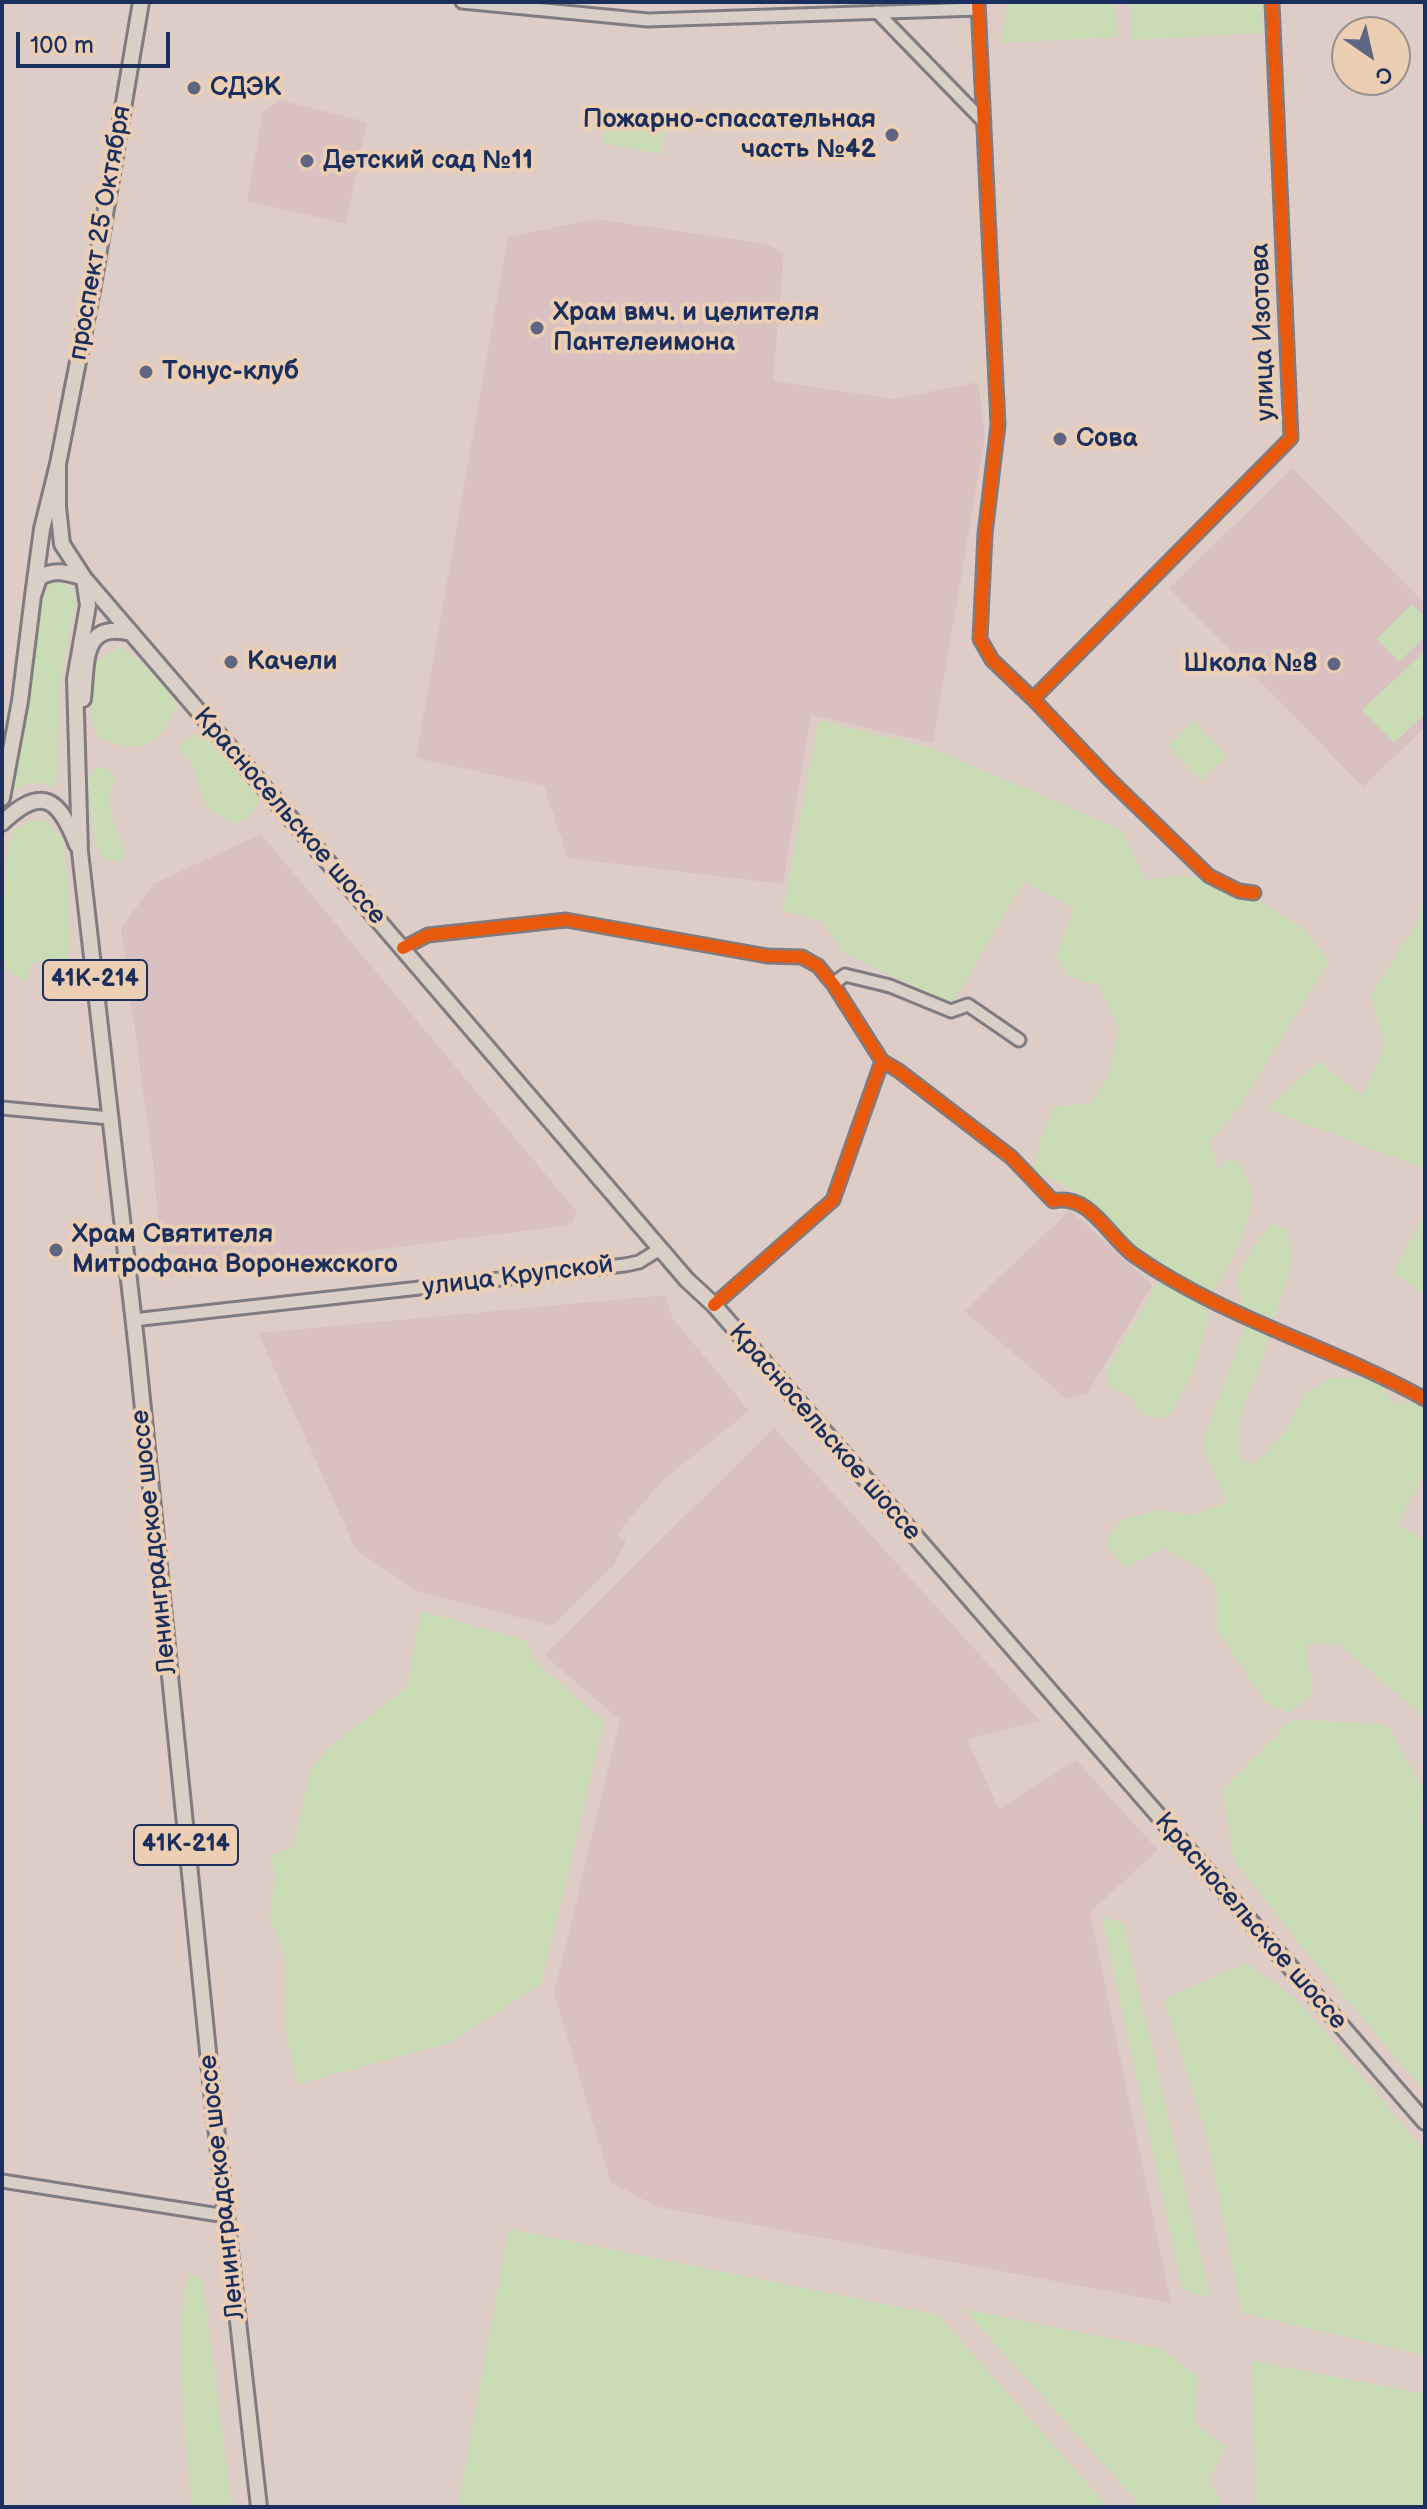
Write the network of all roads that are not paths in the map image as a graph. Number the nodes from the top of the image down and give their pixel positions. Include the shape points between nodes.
1 (141, 2) edge
2 (462, 2) edge
3 (785, 2) edge
4 (861, 2) edge
5 (887, 2) edge
6 (1272, 2) edge
7 (978, 5) edge
8 (518, 6) edge
9 (896, 11) junction
10 (877, 12) junction
11 (853, 13) junction
12 (785, 16) junction
13 (984, 122) junction
14 (58, 464) junction
15 (84, 578) junction
16 (32, 600) junction
17 (131, 633) junction
18 (1033, 699) junction
19 (76, 747) junction
20 (2, 798) edge
21 (2, 823) edge
22 (80, 852) junction
23 (1254, 893) dead end
24 (403, 948) junction
25 (833, 984) junction
26 (1019, 1040) dead end
27 (882, 1061) junction
28 (2, 1108) edge
29 (110, 1118) junction
30 (660, 1249) junction
31 (714, 1305) junction
32 (133, 1320) junction
33 (1425, 1399) edge
34 (1425, 2122) edge
35 (2, 2181) edge
36 (226, 2216) junction
37 (259, 2507) edge

1 - 14 main road, проспект 25 Октября
2 - 8 street
3 - 12 street
4 - 11 street
5 - 9 street
6 - 18 street, улица Изотова via 1291,438
7 - 9 street
7 - 13 street
8 - 12 street via 648,20
9 - 10 street
10 - 11 street
10 - 13 street
11 - 12 street
13 - 18 street via 998,425 980,639 992,660
14 - 15 main road, проспект 25 Октября via 62,544
14 - 16 main road, проспект 25 Октября
15 - 16 main road via 48,573 39,578
15 - 17 main road, Красносельское шоссе
15 - 19 main road, Ленинградское шоссе / 41К-214 via 88,605 75,679
16 - 20 main road, проспект 25 Октября
17 - 19 main road via 104,630 94,637
17 - 24 main road, Красносельское шоссе
18 - 23 street via 1209,876
19 - 22 main road, Ленинградское шоссе / 41К-214
21 - 22 main road via 35,800 49,802 60,809
22 - 29 main road, Ленинградское шоссе / 41К-214
24 - 25 street via 428,935 566,920 767,956 802,957
24 - 30 main road, Красносельское шоссе
25 - 26 street via 845,975 890,986 951,1011 968,1005
25 - 27 street
27 - 31 street via 833,1200
27 - 33 street via 1011,1157 1053,1201 1087,1207 1143,1261 1189,1289
28 - 29 street
29 - 32 main road, Ленинградское шоссе / 41К-214
30 - 31 main road, Красносельское шоссе
30 - 32 street, улица Крупской via 625,1265
31 - 34 main road, Красносельское шоссе
32 - 36 main road, Ленинградское шоссе / 41К-214
35 - 36 street
36 - 37 main road, Ленинградское шоссе / 41К-214

